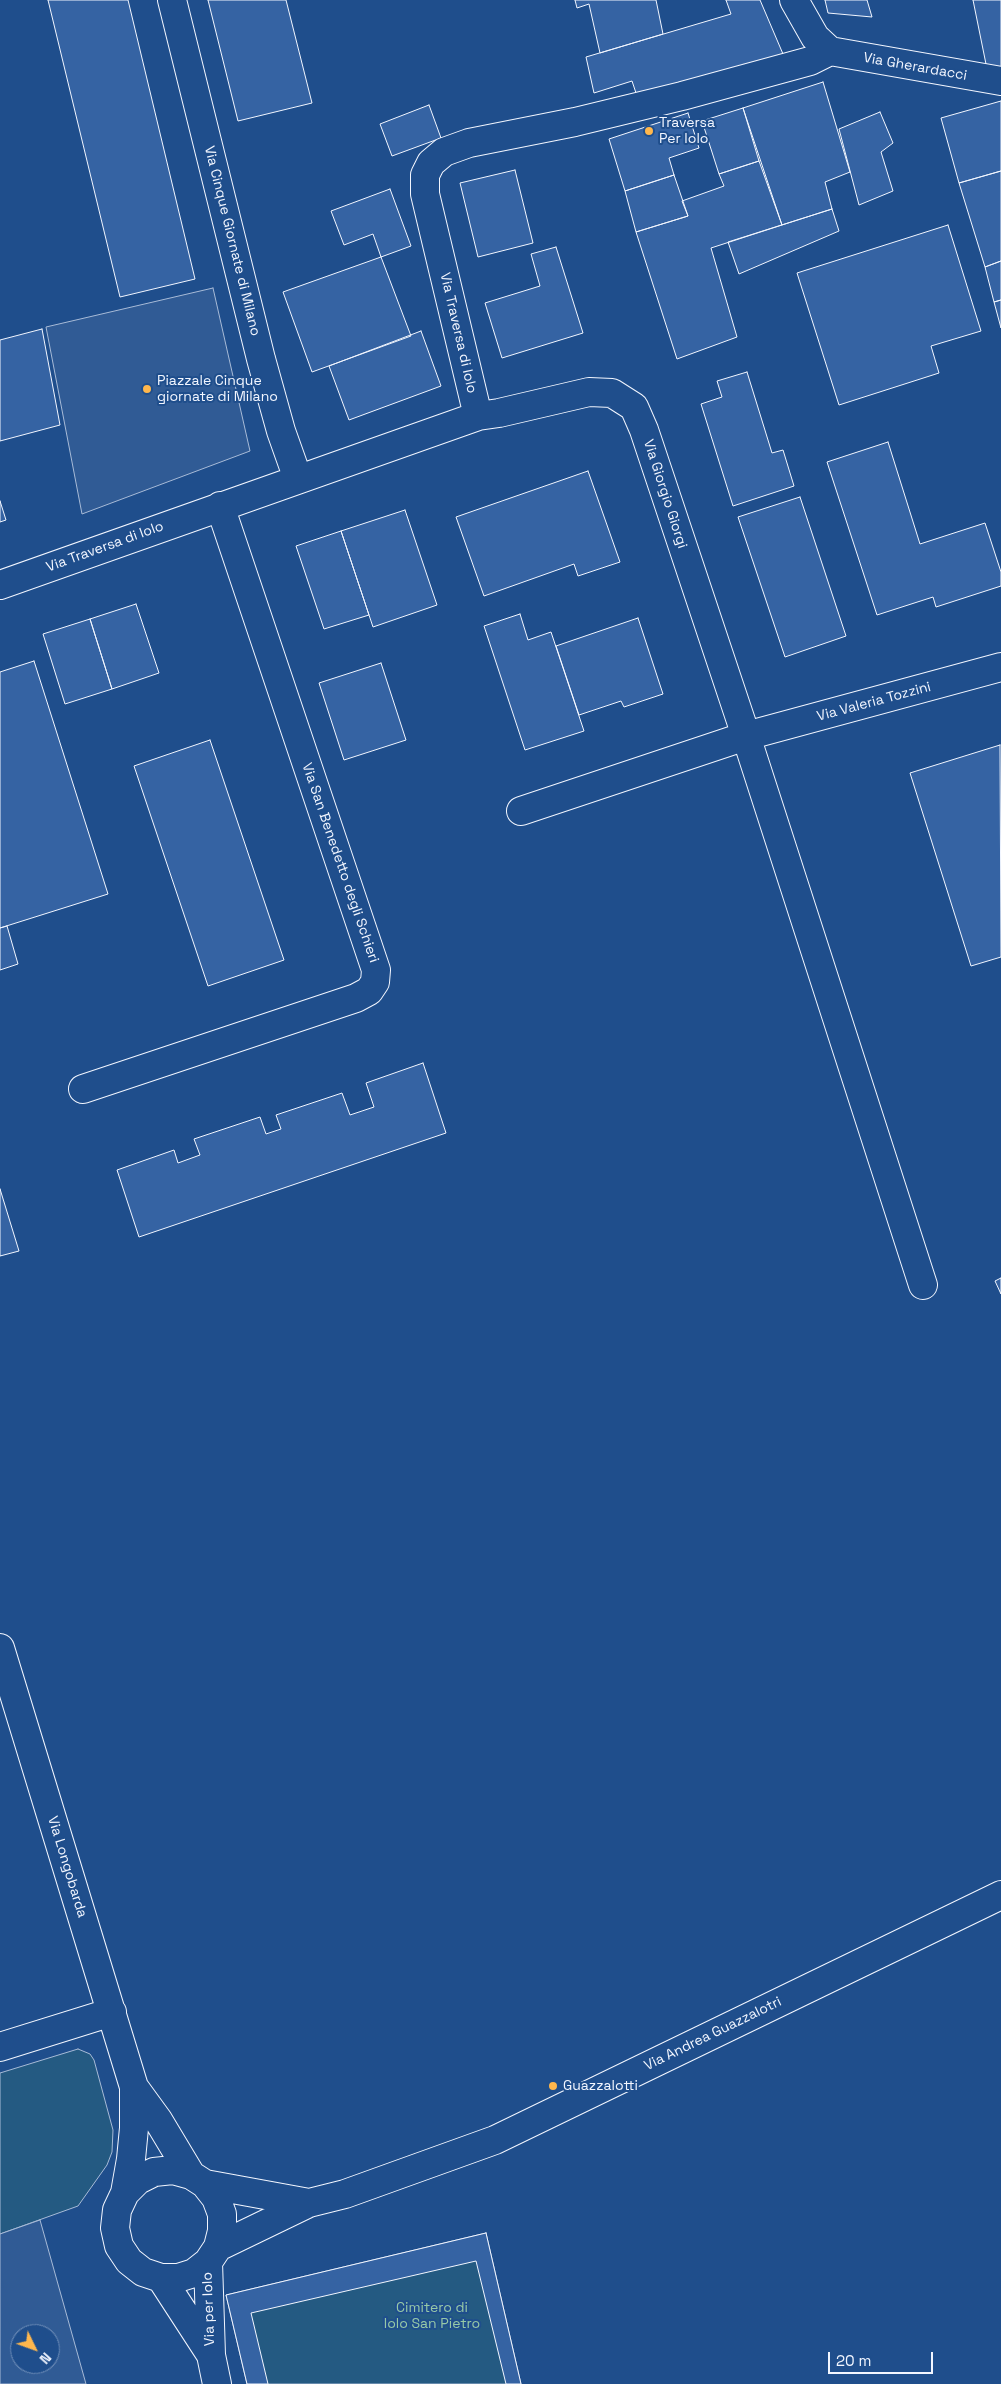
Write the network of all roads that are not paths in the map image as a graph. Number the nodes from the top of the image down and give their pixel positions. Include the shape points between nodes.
1 (172, 0) edge
2 (794, 0) edge
3 (830, 51) junction
4 (1001, 81) edge
5 (478, 416) junction
6 (298, 479) junction
7 (220, 506) junction
8 (0, 585) edge
9 (1001, 667) edge
10 (746, 736) junction
11 (521, 811) dead end
12 (83, 1089) dead end
13 (923, 1285) dead end
14 (0, 1648) edge
15 (1001, 1895) edge
16 (112, 2012) junction
17 (0, 2047) edge
18 (134, 2087) junction
19 (198, 2180) junction
20 (125, 2193) junction
21 (309, 2203) junction
22 (213, 2255) junction
23 (161, 2278) junction
24 (211, 2355) junction
25 (217, 2384) edge

1 - 6 street, Via Cinque Giornate di Milano via 261,359
2 - 3 street via 815,37
3 - 4 street, Via Gherardacci
3 - 5 street, Via Traversa di Iolo via 810,61 682,96 469,143 444,152 431,163 425,175 424,194
5 - 6 street, Via Traversa di Iolo
5 - 10 street, Via Giorgio Giorgi via 589,392 612,393 634,407
6 - 7 street, Via Traversa di Iolo
7 - 8 street, Via Traversa di Iolo
7 - 12 street, Via San Benedetto degli Schieri via 371,954 376,970 375,982 370,991 356,998
9 - 10 street, Via Valeria Tozzini
10 - 11 street, Via Valeria Tozzini
10 - 13 street, Via Giorgio Giorgi
14 - 16 street, Via Longobarda
15 - 21 street, Via Andrea Guazzalotri via 495,2140 346,2194
16 - 17 street
16 - 18 street, Via Longobarda
18 - 19 street, Via Longobarda
18 - 20 street, Via Longobarda via 134,2128
19 - 20 street, Via Longobarda via 173,2170 154,2172 138,2180
19 - 21 street, Via Andrea Guazzalotri
19 - 22 street, Via Longobarda via 216,2198 222,2214 222,2231
20 - 23 street, Via Longobarda via 117,2210 115,2228 119,2246 129,2261 143,2272
21 - 22 street, Via Andrea Guazzalotri
22 - 23 street, Via Longobarda via 194,2273 178,2278
22 - 24 street, Via per Iolo
23 - 24 street, Via per Iolo
24 - 25 street, Via per Iolo

